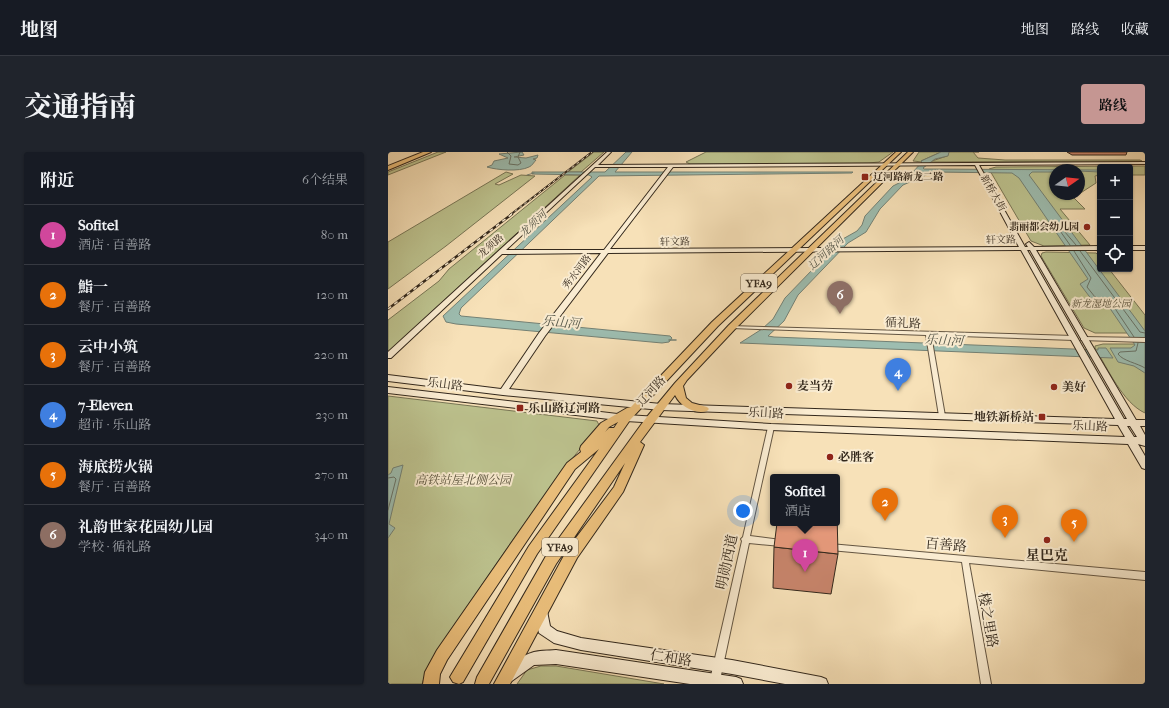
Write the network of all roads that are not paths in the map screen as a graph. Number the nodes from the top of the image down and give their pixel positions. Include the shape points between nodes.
1 (419, 152) edge
2 (428, 152) edge
3 (609, 152) edge
4 (899, 152) edge
5 (911, 152) edge
6 (388, 164) edge
7 (887, 164) junction
8 (1145, 164) edge
9 (899, 165) junction
10 (594, 166) junction
11 (671, 166) junction
12 (388, 168) edge
13 (981, 168) junction
14 (1024, 248) junction
15 (1032, 248) junction
16 (1097, 248) edge
17 (1133, 248) edge
18 (1145, 248) edge
19 (794, 250) junction
20 (810, 250) junction
21 (500, 252) junction
22 (606, 252) junction
23 (732, 326) junction
24 (928, 334) junction
25 (1074, 338) junction
26 (1083, 339) junction
27 (1145, 340) edge
28 (388, 356) edge
29 (1093, 363) junction
30 (388, 378) edge
31 (678, 385) junction
32 (388, 390) edge
33 (503, 392) junction
34 (637, 406) junction
35 (661, 407) junction
36 (704, 409) junction
37 (942, 416) junction
38 (622, 418) junction
39 (650, 420) junction
40 (1121, 422) junction
41 (1134, 423) junction
42 (1145, 423) edge
43 (771, 427) junction
44 (1132, 441) junction
45 (1145, 442) edge
46 (1145, 465) edge
47 (745, 539) junction
48 (792, 544) edge
49 (824, 547) edge
50 (965, 560) junction
51 (1145, 576) edge
52 (542, 608) junction
53 (718, 666) junction
54 (458, 677) dead end
55 (715, 680) junction
56 (482, 682) dead end
57 (503, 682) edge
58 (431, 684) edge
59 (736, 684) edge
60 (821, 684) edge
61 (986, 684) edge

1 - 6 highway
2 - 12 highway
3 - 10 street, 龙须路
4 - 7 main road, 辽河路 / YFA9
5 - 9 main road, 辽河路 / YFA9
7 - 9 street
7 - 11 street
7 - 19 main road, 辽河路 / YFA9
8 - 13 street
9 - 13 street
9 - 20 main road, 辽河路 / YFA9
10 - 11 street
10 - 21 street, 龙须路
11 - 22 street, 秀水河路
13 - 14 street, 新桥大街
13 - 15 street, 新桥大街
14 - 15 street, 轩文路
14 - 20 street, 轩文路
14 - 25 street, 新桥大街
15 - 16 street, 轩文路
15 - 26 street, 新桥大街
17 - 18 street
19 - 20 street, 轩文路
19 - 22 street, 轩文路
19 - 34 main road, 辽河路 / YFA9 via 715,324
20 - 23 main road, 辽河路 / YFA9
21 - 22 street, 轩文路
21 - 28 street, 龙须路
22 - 33 street, 秀水河路 via 542,335
23 - 24 street, 循礼路
23 - 31 main road, 辽河路 / YFA9
24 - 25 street, 循礼路
24 - 37 street
25 - 29 street, 新桥大街
26 - 27 street
26 - 29 street, 新桥大街
29 - 40 street, 新桥大街
29 - 41 street, 新桥大街
30 - 33 street, 乐山路
31 - 35 main road, 辽河路 / YFA9
31 - 36 main road via 678,396 682,401 689,406
32 - 38 street, 乐山路
33 - 34 street, 乐山路
34 - 35 street, 乐山路
34 - 38 main road, 辽河路
35 - 36 street, 乐山路
35 - 39 main road, 辽河路 / YFA9
36 - 37 street, 乐山路
37 - 40 street, 乐山路
38 - 39 street, 乐山路
38 - 54 main road, YFA9 via 533,550
38 - 58 main road via 571,466 442,656 433,672
39 - 43 street, 乐山路
39 - 52 main road via 619,489 572,554
39 - 56 main road, 辽河路 / YFA9 via 551,560
40 - 41 street, 乐山路
40 - 44 street, 新桥大街
41 - 42 street, 乐山路
41 - 45 street, 新桥大街
43 - 44 street, 乐山路
43 - 47 street, 明勋西道
44 - 45 street, 乐山路
44 - 46 street, 新桥大街
47 - 48 street
47 - 53 street, 明勋西道
49 - 50 street, 百善路
50 - 51 street, 百善路
50 - 61 street, 楼之里路
52 - 53 street, 仁和路 via 544,629 554,637 581,644
52 - 57 main road
53 - 55 street, 明勋西道
53 - 60 street, 仁和路
55 - 57 street, 仁和路 via 556,657 532,659
55 - 59 street, 仁和路

